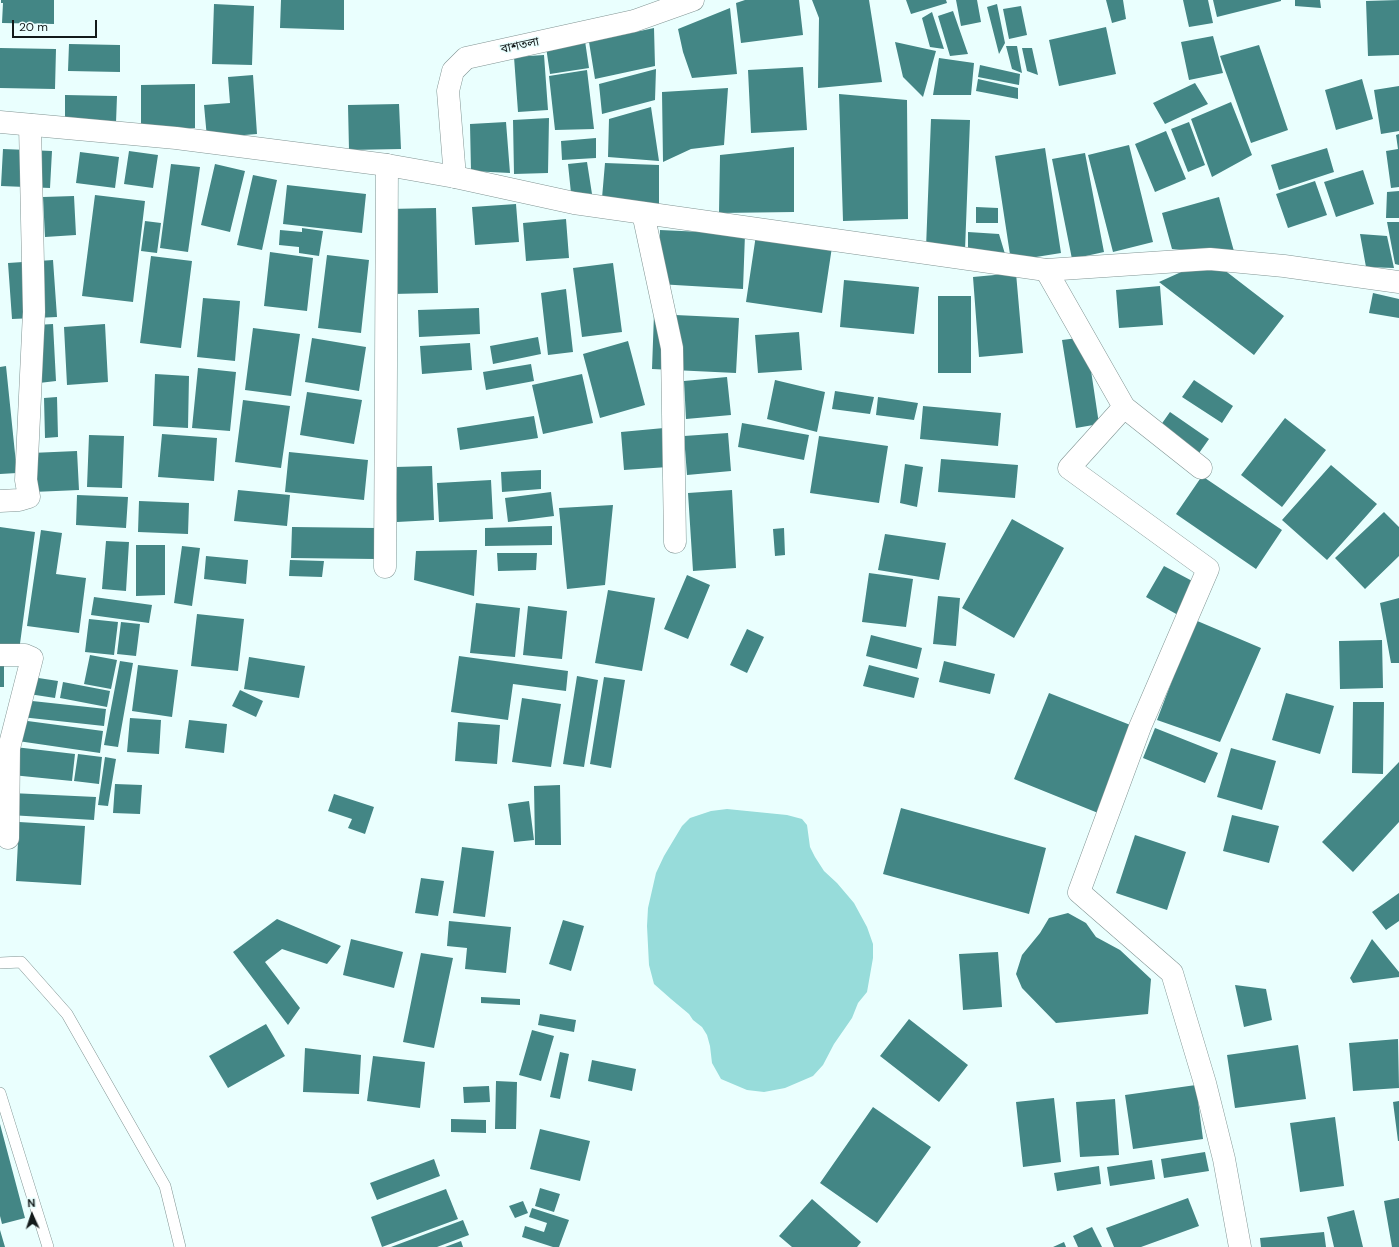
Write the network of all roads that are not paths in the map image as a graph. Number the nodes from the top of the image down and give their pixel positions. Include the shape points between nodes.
1 (693, 0) edge
2 (0, 122) edge
3 (30, 125) junction
4 (387, 166) junction
5 (455, 177) junction
6 (643, 214) junction
7 (1046, 270) junction
8 (1399, 282) edge
9 (1124, 407) junction
10 (1201, 468) dead end
11 (0, 501) edge
12 (675, 542) dead end
13 (385, 567) dead end
14 (0, 655) edge
15 (8, 838) dead end
16 (0, 963) edge
17 (0, 1093) edge
18 (48, 1247) edge
19 (180, 1247) edge
20 (1240, 1247) edge

1 - 5 street, বাশতলা via 634,21 466,58 454,71 448,91
2 - 3 street
3 - 4 street via 176,138
3 - 11 street via 34,312 26,480 29,497
4 - 5 street
4 - 13 street
5 - 6 street via 574,203
6 - 7 street
6 - 12 street via 672,348
7 - 8 street via 1210,259
7 - 9 street
9 - 10 street
9 - 20 street via 1069,468 1208,569 1140,727 1079,892 1172,973 1205,1083 1224,1159
14 - 15 street via 24,655 32,658 9,748
16 - 19 lane via 21,962 67,1014 165,1186
17 - 18 lane

